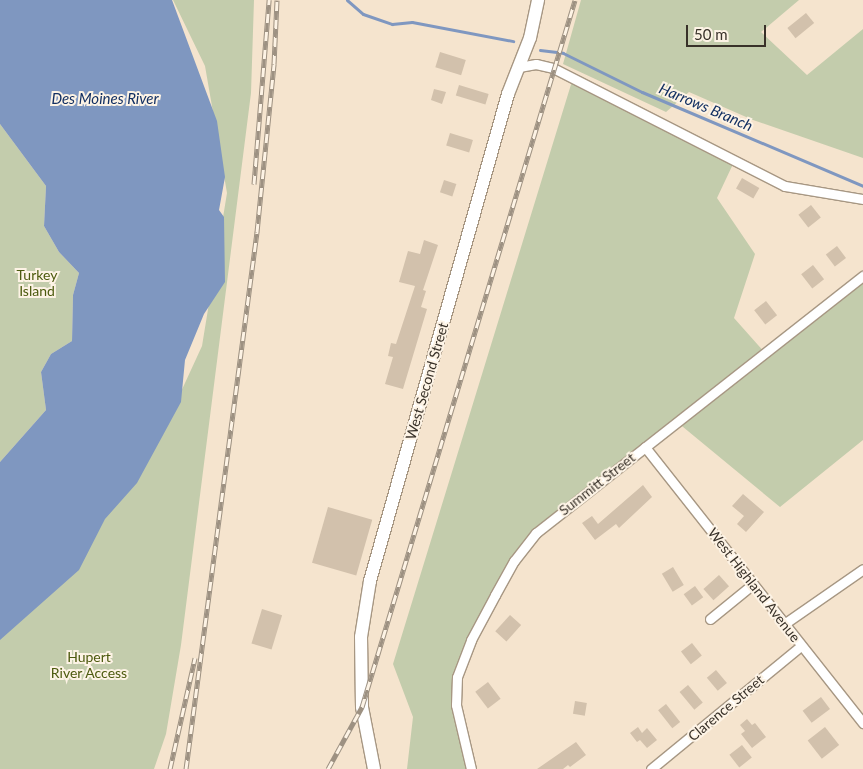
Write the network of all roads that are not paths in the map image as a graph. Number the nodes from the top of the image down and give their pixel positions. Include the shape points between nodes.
1 (538, 0) edge
2 (519, 67) junction
3 (863, 200) edge
4 (863, 276) edge
5 (645, 447) junction
6 (863, 569) edge
7 (753, 584) junction
8 (710, 619) dead end
9 (784, 624) junction
10 (801, 646) junction
11 (863, 723) edge
12 (374, 769) edge
13 (471, 769) edge
14 (651, 769) edge

1 - 2 main road, West Second Street via 530,38
2 - 3 street via 536,64 553,68 785,186
2 - 12 main road, West Second Street via 508,94 370,581 361,637 362,707
4 - 5 street, Summitt Street
5 - 7 street, West Highland Avenue
5 - 13 street, Summitt Street via 536,533 514,561 495,595 471,640 457,677 456,706
6 - 9 street
7 - 8 street
7 - 9 street, West Highland Avenue
9 - 10 street, West Highland Avenue
10 - 11 street, West Highland Avenue
10 - 14 street, Clarence Street

